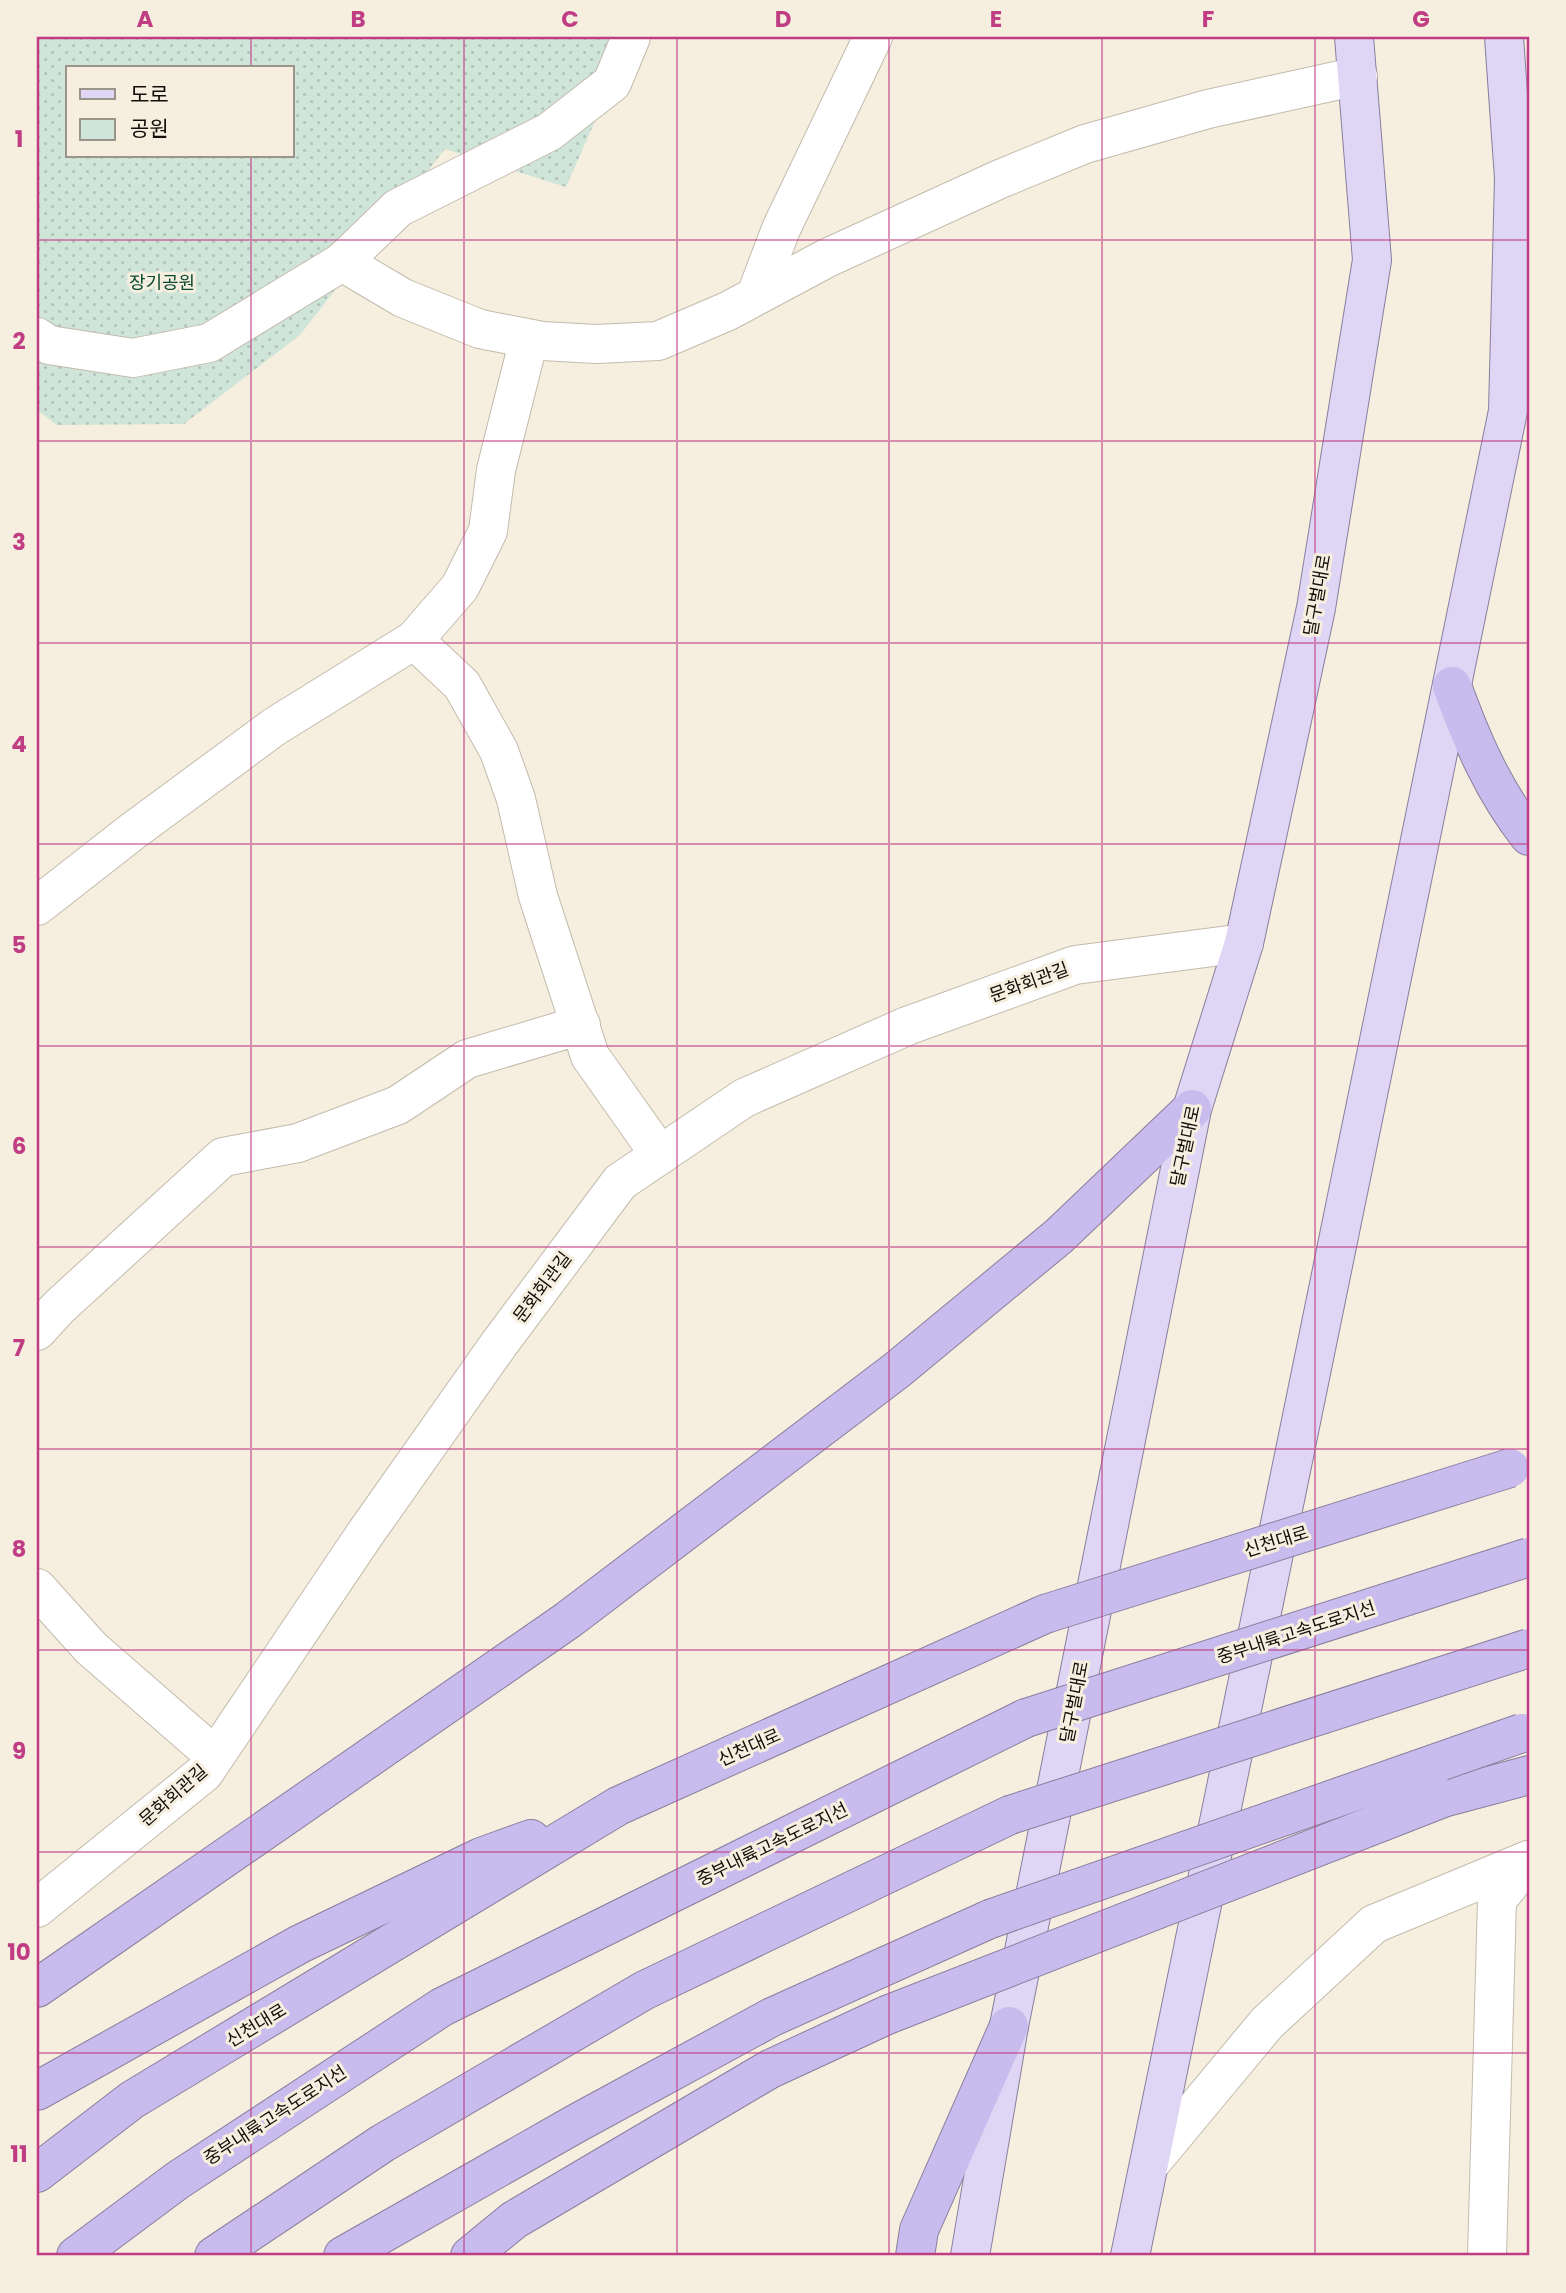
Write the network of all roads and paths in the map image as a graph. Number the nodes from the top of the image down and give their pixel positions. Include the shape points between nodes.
1 (631, 37) edge
2 (873, 37) edge
3 (1354, 37) edge
4 (1504, 37) edge
5 (1358, 76) junction
6 (342, 262) junction
7 (756, 295) junction
8 (37, 337) edge
9 (529, 339) junction
10 (414, 640) junction
11 (1452, 686) junction
12 (1529, 836) edge
13 (37, 905) edge
14 (1244, 943) junction
15 (581, 1026) junction
16 (1192, 1109) junction
17 (660, 1156) junction
18 (37, 1331) edge
19 (1520, 1466) edge
20 (1529, 1557) edge
21 (37, 1588) edge
22 (1529, 1648) edge
23 (1526, 1732) edge
24 (215, 1756) junction
25 (1529, 1775) edge
26 (618, 1806) junction
27 (1529, 1860) edge
28 (37, 1908) edge
29 (37, 1988) edge
30 (1009, 2026) junction
31 (37, 2091) edge
32 (1149, 2165) junction
33 (37, 2173) edge
34 (514, 2220) junction
35 (76, 2256) edge
36 (214, 2256) edge
37 (343, 2256) edge
38 (450, 2256) edge
39 (470, 2256) edge
40 (915, 2256) edge
41 (971, 2256) edge
42 (1130, 2256) edge
43 (1487, 2256) edge

1 - 6 street via 612,83 549,132 398,208
2 - 7 street via 781,229
3 - 5 main road, 달구벌대로
4 - 11 main road via 1514,178 1508,411
5 - 7 street via 1208,109 1085,144 827,258
5 - 14 main road, 달구벌대로 via 1372,260 1316,608
6 - 8 street via 209,343 133,358 49,345
6 - 9 street via 403,298 480,329
7 - 9 street via 658,341 596,344
9 - 10 street via 496,470 488,531 460,587
10 - 13 street via 274,727
10 - 15 street via 462,685 499,751 516,799 538,896
11 - 12 highway via 1471,739 1506,807
11 - 32 main road
14 - 16 main road, 달구벌대로
14 - 17 street, 문화회관길 via 1075,965 1049,974 907,1026 744,1098
15 - 17 street via 590,1056
15 - 18 street via 467,1059 398,1105 298,1143 223,1157
16 - 29 highway via 1059,1236 886,1379 568,1620
16 - 30 main road, 달구벌대로
17 - 24 street, 문화회관길 via 620,1182 499,1344
19 - 26 highway, 신천대로, bridge via 1045,1614
20 - 35 highway, 중부내륙고속도로지선, bridge via 1026,1718 443,2007 178,2180
21 - 24 street via 91,1648
22 - 36 highway, bridge via 1010,1815 645,1990 383,2143
23 - 37 highway, bridge via 990,1919 772,2017
24 - 28 street, 문화회관길 via 204,1773
25 - 34 highway, bridge via 1443,1798 887,2015 770,2069
26 - 31 highway via 481,1857 300,1944
26 - 33 highway, 신천대로 via 132,2100
27 - 32 street via 1374,1924 1267,2023
27 - 43 street via 1497,1900
30 - 40 highway via 919,2231
30 - 41 main road, 달구벌대로
32 - 42 main road
34 - 38 highway
34 - 39 highway

